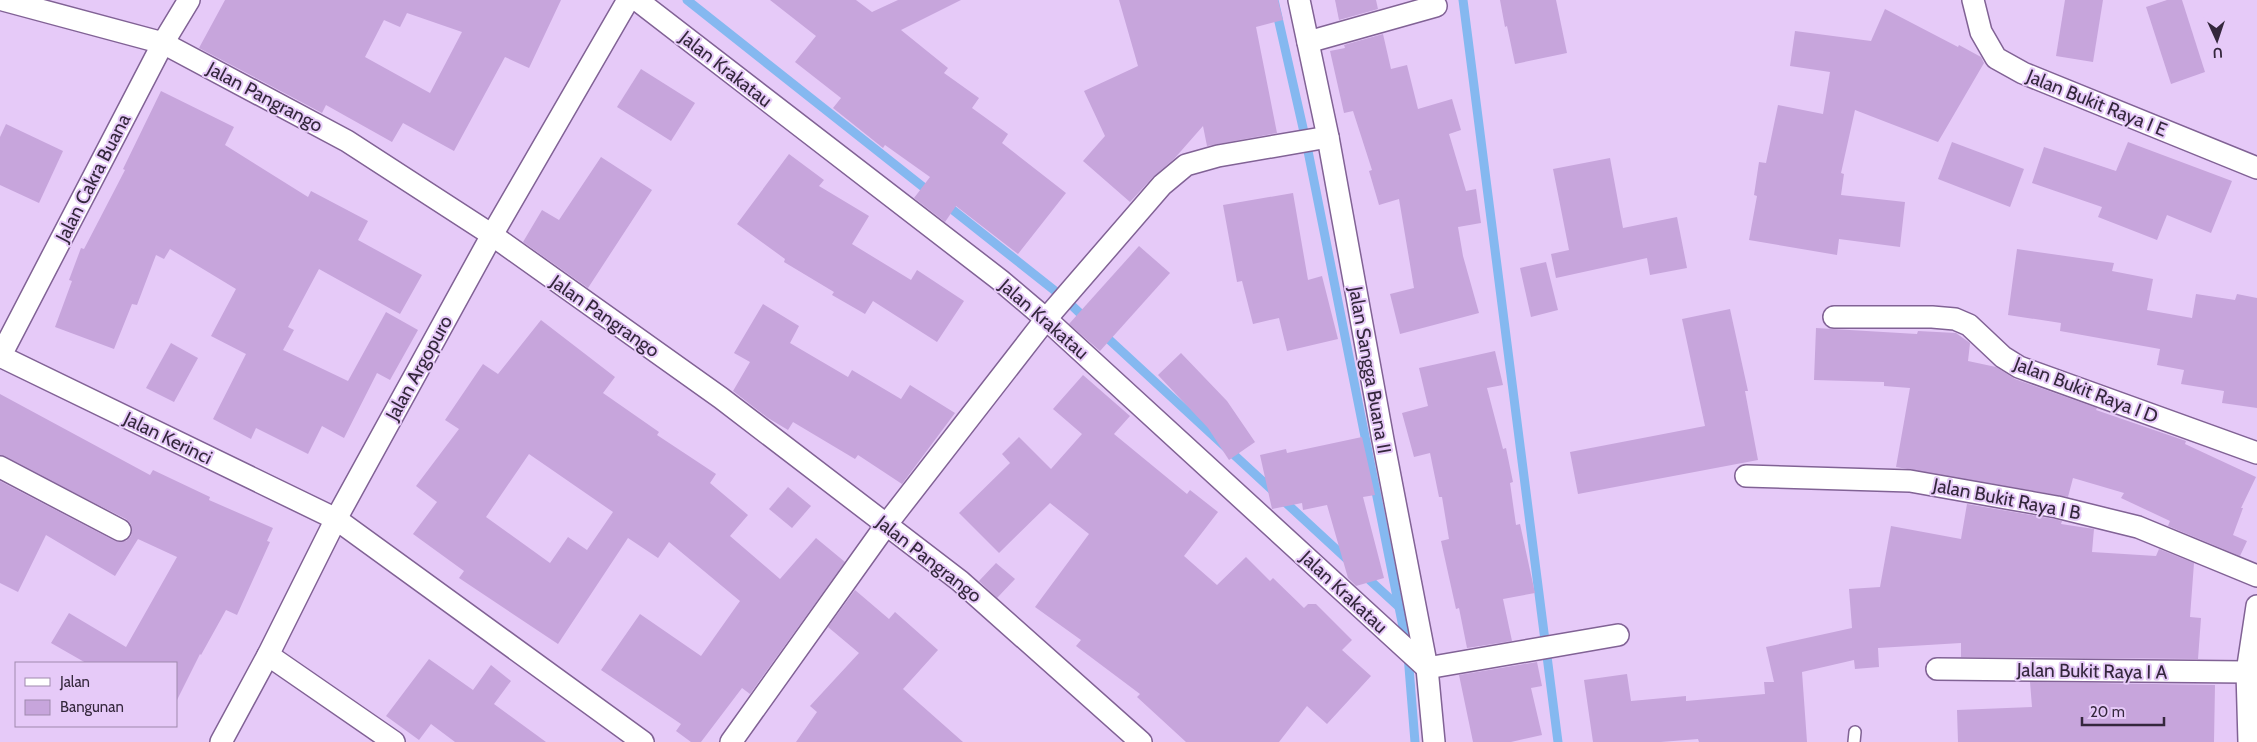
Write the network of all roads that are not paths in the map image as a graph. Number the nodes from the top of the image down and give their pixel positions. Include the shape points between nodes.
1 (4, 0) edge
2 (189, 0) edge
3 (628, 0) edge
4 (636, 0) edge
5 (1299, 0) edge
6 (1973, 0) edge
7 (1436, 6) dead end
8 (1308, 42) junction
9 (163, 43) junction
10 (1328, 137) junction
11 (2257, 168) edge
12 (492, 236) junction
13 (1834, 317) dead end
14 (1046, 319) junction
15 (0, 356) edge
16 (2257, 453) edge
17 (0, 467) edge
18 (1746, 476) dead end
19 (336, 519) junction
20 (886, 525) junction
21 (120, 530) dead end
22 (2257, 576) edge
23 (2257, 606) edge
24 (1618, 634) dead end
25 (268, 655) junction
26 (1427, 668) junction
27 (1937, 669) dead end
28 (2247, 672) junction
29 (220, 742) edge
30 (394, 742) edge
31 (643, 742) edge
32 (731, 742) edge
33 (1141, 742) edge
34 (1434, 742) edge
35 (2249, 742) edge

1 - 9 street, Jalan Pangrango
2 - 9 street, Jalan Cakra Buana
3 - 12 street, Jalan Argopuro
4 - 14 street, Jalan Krakatau via 1000,280
5 - 8 street, Jalan Sangga Buana II
6 - 11 street, Jalan Bukit Raya I E via 1981,32 1996,58 2023,73
7 - 8 street
8 - 10 street, Jalan Sangga Buana II
9 - 12 street, Jalan Pangrango via 347,141
9 - 15 street, Jalan Cakra Buana
10 - 14 street via 1218,156 1186,165 1162,185
10 - 26 street, Jalan Sangga Buana II
12 - 19 street, Jalan Argopuro
12 - 20 street, Jalan Pangrango via 721,398
13 - 16 street, Jalan Bukit Raya I D via 1954,319 1969,325 2003,358 2019,367
14 - 20 street
14 - 26 street, Jalan Krakatau
15 - 19 street, Jalan Kerinci
17 - 21 street
18 - 22 street, Jalan Bukit Raya I B via 1910,481 2057,507 2138,527
19 - 25 street, Jalan Argopuro
19 - 31 street
20 - 32 street
20 - 33 street, Jalan Pangrango via 960,580
23 - 28 street
24 - 26 street
25 - 29 street, Jalan Argopuro
25 - 30 street
26 - 34 street, Jalan Sangga Buana II
27 - 28 street, Jalan Bukit Raya I A
28 - 35 street

